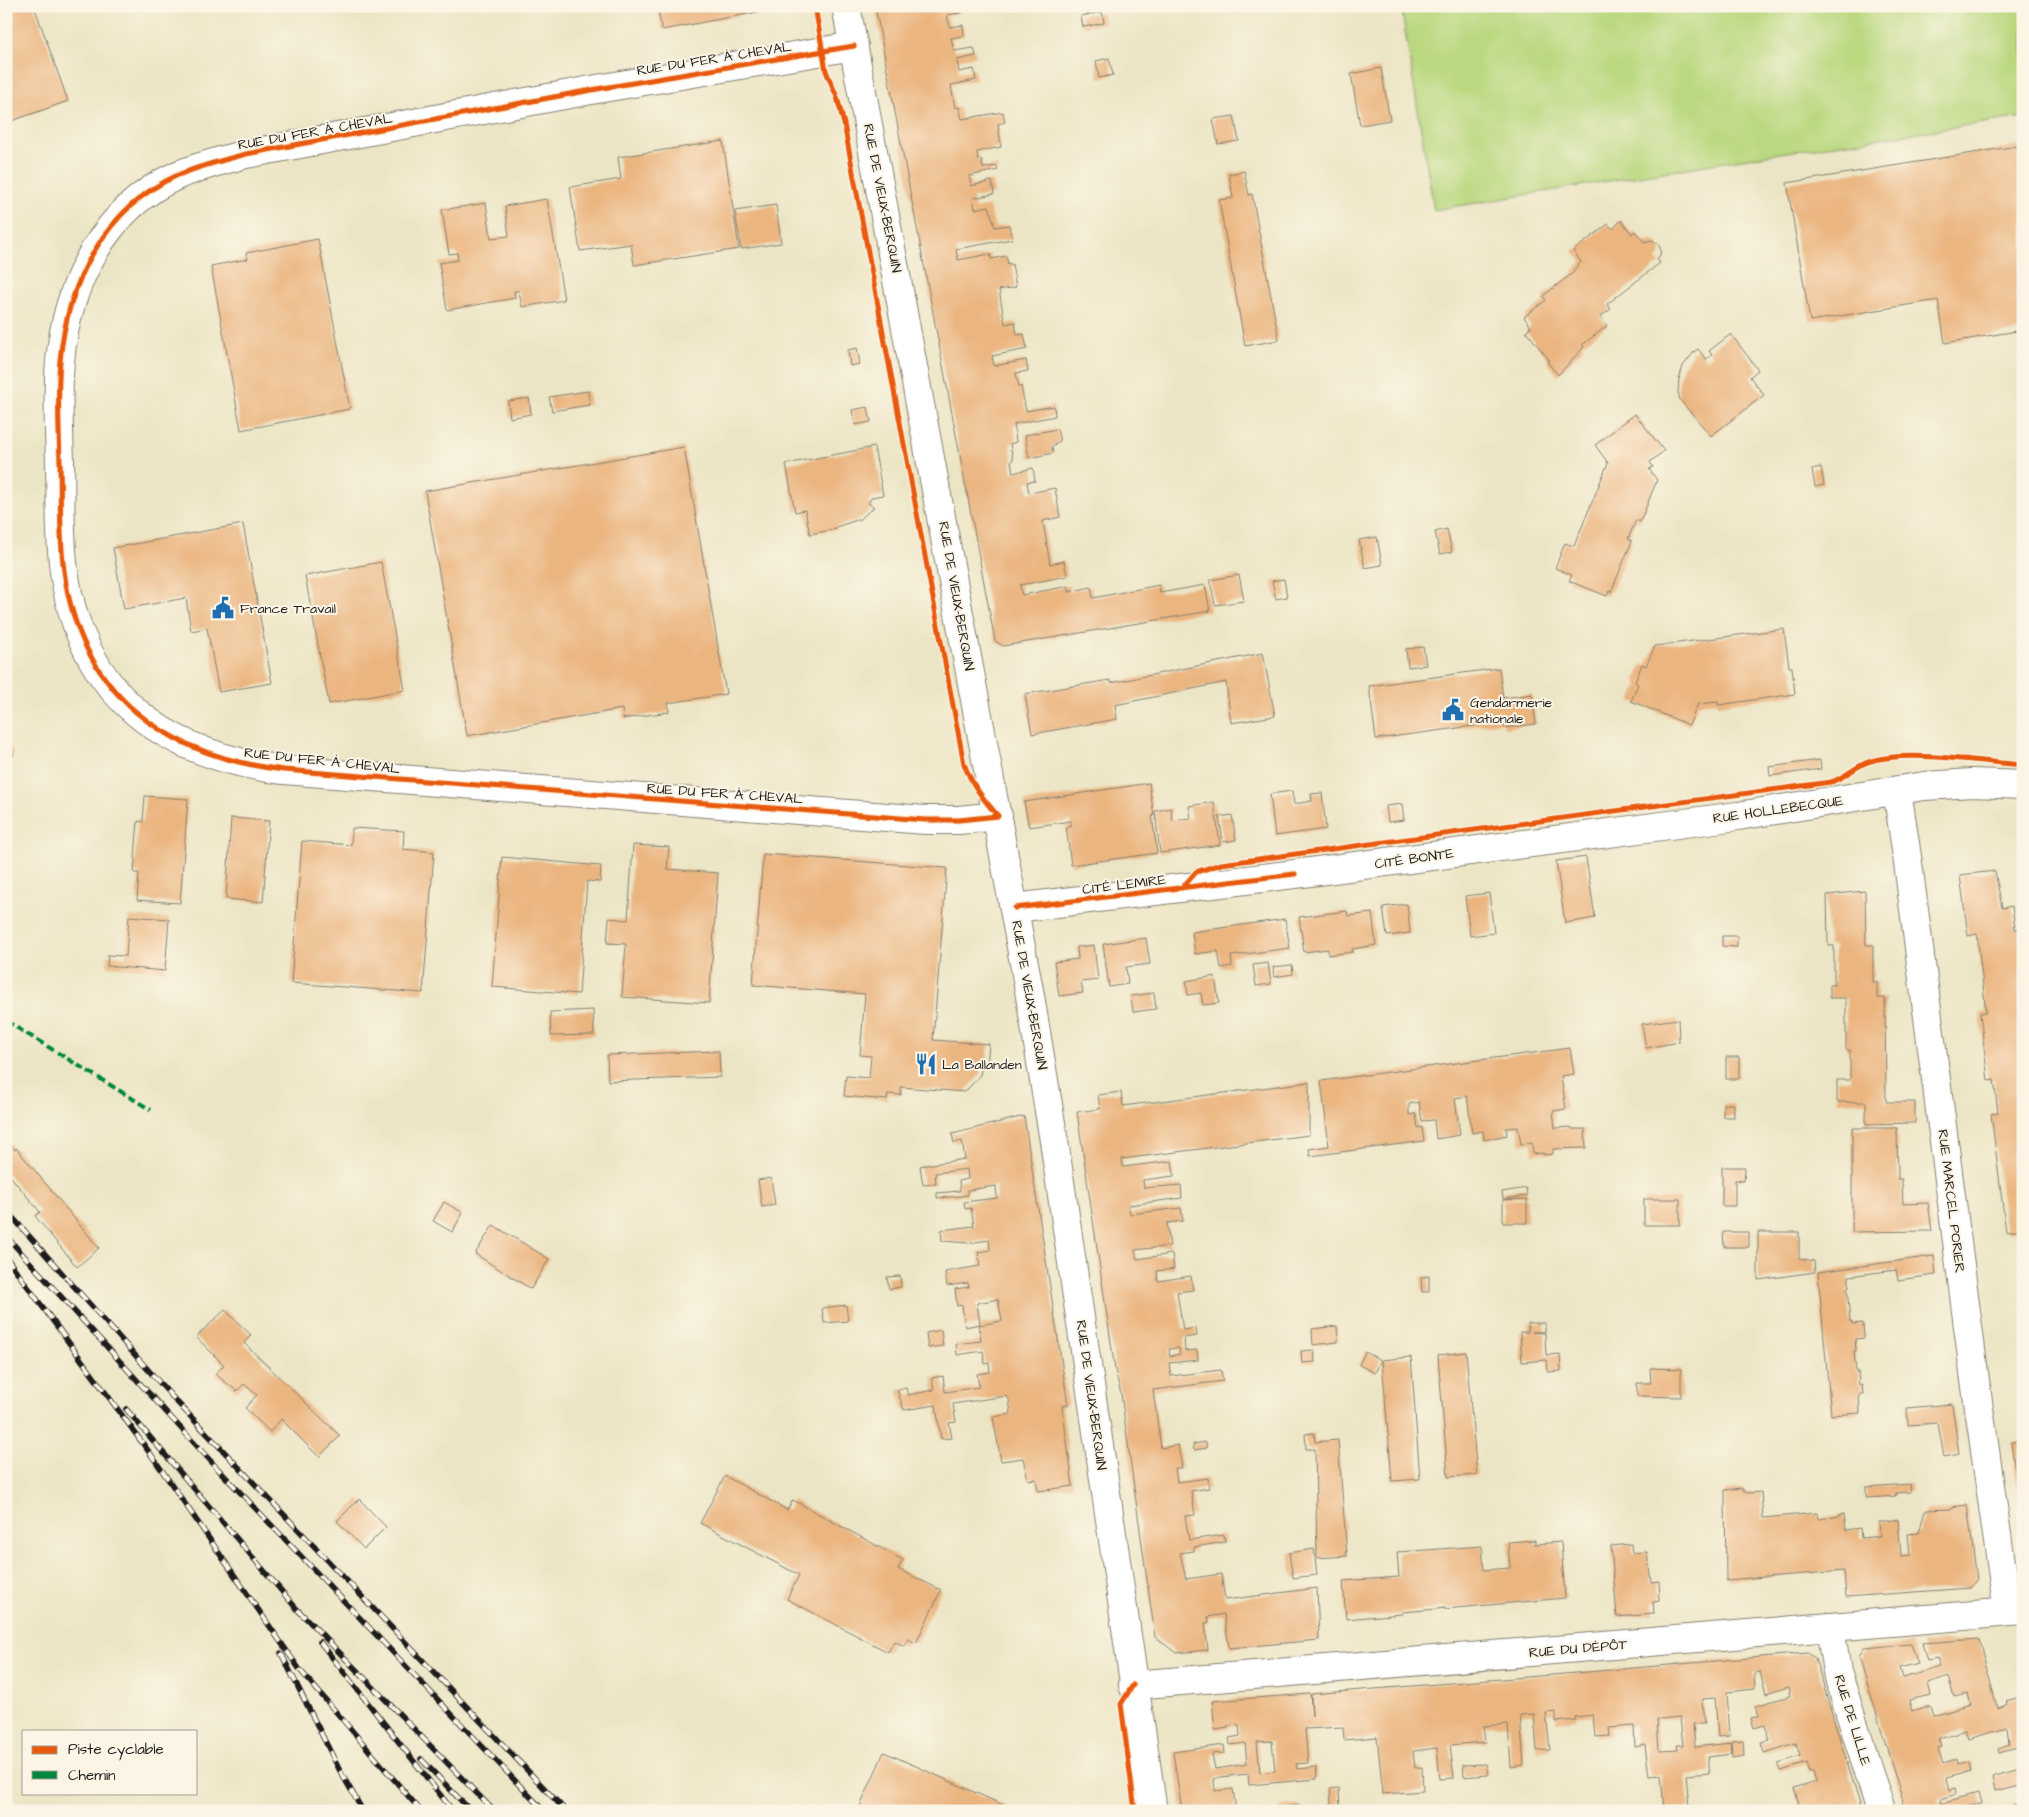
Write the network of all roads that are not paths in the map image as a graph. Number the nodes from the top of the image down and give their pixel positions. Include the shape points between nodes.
1 (846, 6) edge
2 (854, 46) junction
3 (2023, 785) edge
4 (1897, 790) junction
5 (998, 816) junction
6 (1533, 842) joint
7 (1295, 874) joint
8 (1015, 908) junction
9 (2015, 1612) edge
10 (1830, 1627) junction
11 (1133, 1685) junction
12 (1153, 1811) edge
13 (1881, 1811) edge

1 - 2 street, RUE DE VIEUX-BERQUIN
2 - 5 street, RUE DE VIEUX-BERQUIN
2 - 5 street, RUE DU FER À CHEVAL via 597,88 246,154 184,173 137,201 103,237 80,275 68,314 60,362 59,407 65,579 88,652 98,670 124,701 179,741 196,750 241,764 925,820
3 - 4 street, RUE HOLLEBECQUE via 1972,783
4 - 6 street, RUE HOLLEBECQUE via 1738,816
4 - 9 street, RUE MARCEL PORIER via 1975,1383
5 - 8 street, RUE DE VIEUX-BERQUIN
6 - 7 street, CITÉ BONTE
7 - 8 street, CITÉ LEMIRE
8 - 11 street, RUE DE VIEUX-BERQUIN via 1054,1141
9 - 10 street, RUE DU DÉPÔT
10 - 11 street, RUE DU DÉPÔT
10 - 13 street, RUE DE LILLE via 1837,1672
11 - 12 street, RUE DE VIEUX-BERQUIN

